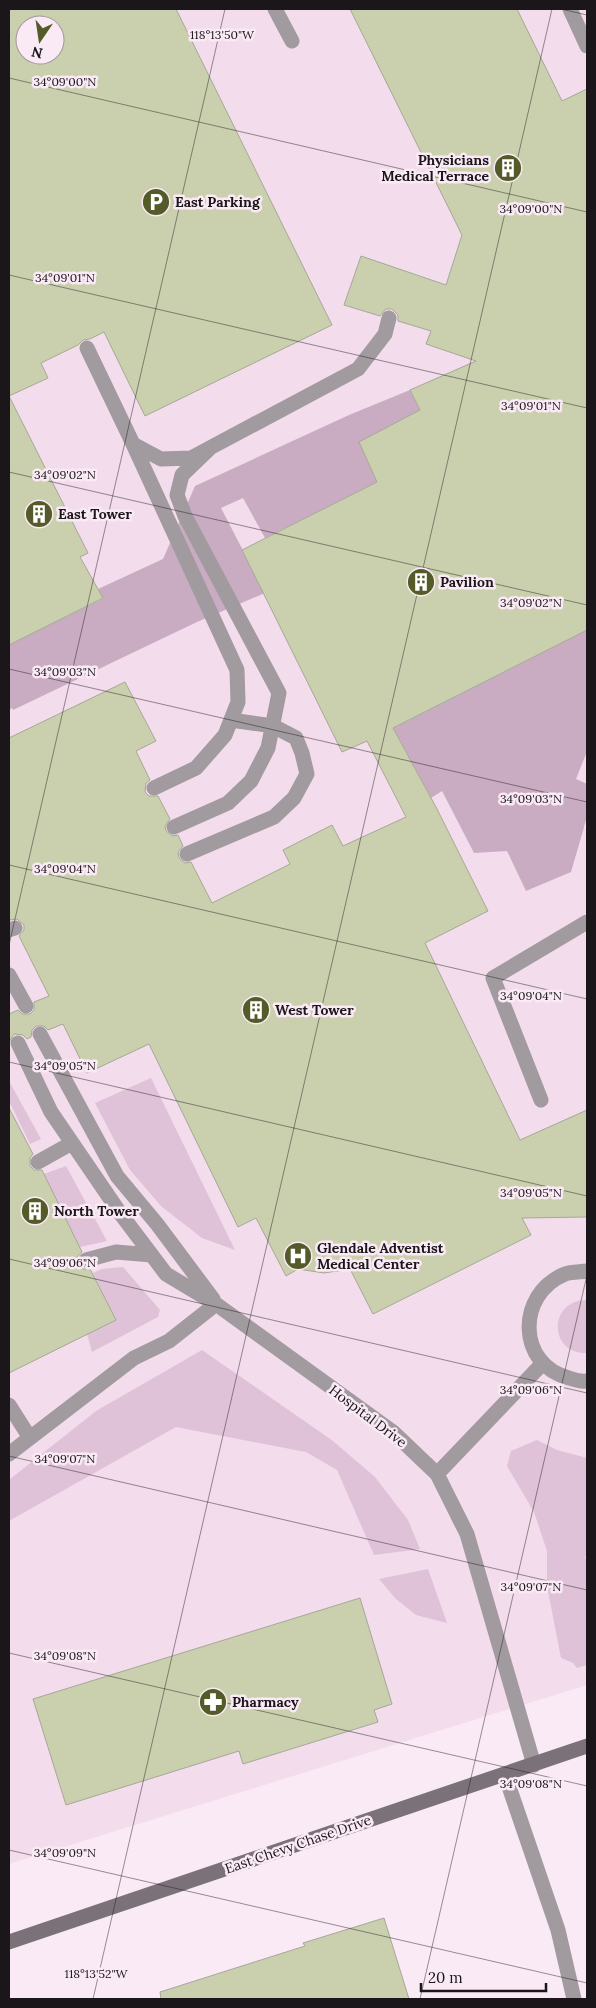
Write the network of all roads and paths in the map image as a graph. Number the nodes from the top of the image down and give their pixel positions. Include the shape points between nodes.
1 (276, 9) edge
2 (570, 9) edge
3 (292, 42) dead end
4 (587, 46) edge
5 (389, 318) dead end
6 (87, 348) dead end
7 (133, 444) junction
8 (210, 448) junction
9 (230, 720) junction
10 (273, 726) junction
11 (154, 788) dead end
12 (174, 827) dead end
13 (187, 854) dead end
14 (587, 922) edge
15 (9, 975) edge
16 (26, 1006) dead end
17 (40, 1034) dead end
18 (18, 1043) dead end
19 (541, 1100) dead end
20 (72, 1143) junction
21 (38, 1162) dead end
22 (152, 1255) junction
23 (86, 1260) dead end
24 (587, 1271) edge
25 (216, 1304) junction
26 (543, 1364) junction
27 (587, 1381) edge
28 (9, 1405) edge
29 (30, 1438) junction
30 (9, 1454) edge
31 (437, 1474) junction
32 (587, 1746) edge
33 (534, 1765) junction
34 (505, 1775) junction
35 (9, 1942) edge
36 (574, 1999) edge

1 - 3 lane
2 - 4 lane
5 - 8 lane via 385,334 358,369
6 - 7 lane
7 - 8 lane via 161,459 192,458
7 - 9 lane via 237,670 238,702
8 - 10 lane via 182,475 177,495 185,516 279,692
9 - 10 lane
9 - 11 lane via 225,735 196,768
10 - 12 lane via 268,748 251,781 228,803
10 - 13 lane via 296,738 302,753 306,774 294,798 274,817
14 - 19 lane via 493,978
15 - 16 lane
17 - 25 lane via 116,1176 157,1224
18 - 20 lane via 51,1112
20 - 21 lane
20 - 22 lane
22 - 23 lane via 116,1252
22 - 25 lane via 166,1274
24 - 26 lane via 565,1274 547,1285 533,1302 528,1323 531,1344
25 - 29 lane via 169,1341 134,1358
25 - 31 lane, Hospital Drive via 392,1432
26 - 27 lane via 560,1376
26 - 31 lane
28 - 29 lane
29 - 30 lane
31 - 33 lane, Hospital Drive via 468,1534
32 - 33 main road, East Chevy Chase Drive
33 - 34 main road, East Chevy Chase Drive
34 - 35 main road, East Chevy Chase Drive
34 - 36 lane via 558,1930

